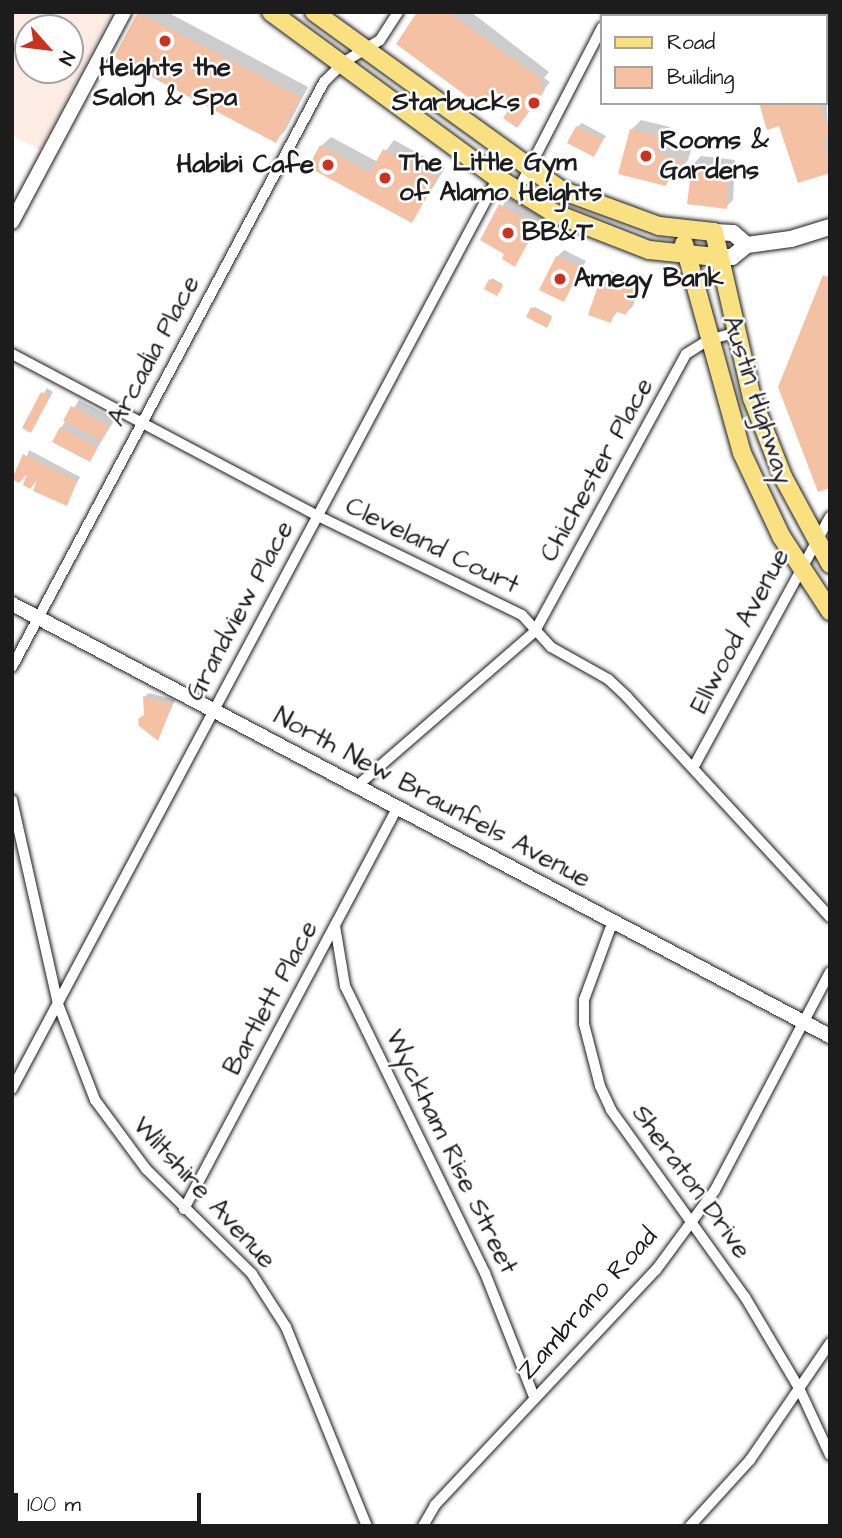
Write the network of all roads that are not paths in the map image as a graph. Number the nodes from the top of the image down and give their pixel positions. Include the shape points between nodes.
1 (124, 12) edge
2 (271, 12) edge
3 (314, 12) edge
4 (398, 12) edge
5 (600, 31) edge
6 (365, 49) junction
7 (344, 62) junction
8 (510, 155) junction
9 (531, 170) junction
10 (496, 177) junction
11 (518, 190) junction
12 (12, 222) edge
13 (830, 227) edge
14 (683, 229) junction
15 (714, 232) junction
16 (747, 245) junction
17 (685, 254) junction
18 (716, 257) junction
19 (734, 334) junction
20 (708, 340) junction
21 (12, 354) edge
22 (141, 422) junction
23 (316, 515) junction
24 (830, 517) edge
25 (814, 541) junction
26 (830, 564) edge
27 (800, 568) junction
28 (12, 604) edge
29 (830, 611) edge
30 (39, 618) junction
31 (536, 631) junction
32 (12, 667) edge
33 (213, 710) junction
34 (693, 768) junction
35 (357, 786) junction
36 (12, 800) edge
37 (398, 807) junction
38 (830, 917) edge
39 (613, 921) junction
40 (335, 926) junction
41 (830, 972) edge
42 (58, 1004) junction
43 (804, 1022) junction
44 (830, 1036) edge
45 (12, 1089) edge
46 (184, 1209) junction
47 (691, 1221) junction
48 (830, 1343) edge
49 (799, 1388) junction
50 (534, 1397) junction
51 (830, 1455) edge
52 (367, 1526) edge
53 (423, 1526) edge
54 (690, 1526) edge

1 - 12 street
2 - 7 main road
3 - 6 main road
4 - 6 street, Arcadia Place via 380,40
5 - 9 street
6 - 7 street, Arcadia Place
6 - 8 main road
7 - 10 main road
7 - 22 street, Arcadia Place via 315,97
8 - 9 main road
8 - 10 street, Grandview Place
9 - 11 street
9 - 14 main road via 601,208
10 - 11 main road
10 - 23 street, Grandview Place
11 - 17 main road via 603,235 649,250
13 - 16 main road
14 - 15 main road
14 - 17 main road, Austin Highway
15 - 16 main road via 733,233
15 - 18 main road, Austin Highway
16 - 18 main road via 732,257
17 - 18 main road
17 - 20 main road, Austin Highway
18 - 19 main road, Austin Highway
19 - 20 street, Chichester Place
19 - 25 main road, Austin Highway via 767,440
20 - 27 main road, Austin Highway via 742,453 761,499
20 - 31 street, Chichester Place via 686,354
21 - 22 street, Cleveland Court
22 - 23 street, Cleveland Court
22 - 30 street, Arcadia Place
23 - 31 street, Cleveland Court via 522,615
23 - 33 street, Grandview Place
24 - 25 street, Ellwood Avenue
25 - 26 main road, Austin Highway
25 - 27 street, Ellwood Avenue
27 - 29 main road, Austin Highway
27 - 34 street, Ellwood Avenue
28 - 30 street, North New Braunfels Avenue
30 - 32 street, Arcadia Place
30 - 33 street, North New Braunfels Avenue
31 - 34 street, Cleveland Court via 551,647 608,679
31 - 35 street, Chichester Place
33 - 35 street, North New Braunfels Avenue
33 - 42 street, Grandview Place
34 - 38 street, Cleveland Court
35 - 37 street, North New Braunfels Avenue
36 - 42 street, Wiltshire Avenue
37 - 39 street, North New Braunfels Avenue
37 - 40 street, Bartlett Place
39 - 43 street, North New Braunfels Avenue
39 - 47 street, Sheraton Drive via 584,1000 593,1065 611,1110
40 - 46 street, Bartlett Place
40 - 50 street, Wyckham Rise Street via 345,986 485,1273
41 - 43 street, Zambrano Road
42 - 45 street, Grandview Place
42 - 46 street, Wiltshire Avenue via 108,1122
43 - 44 street, North New Braunfels Avenue
43 - 47 street, Zambrano Road via 715,1190
46 - 52 street, Wiltshire Avenue via 252,1274 286,1327
47 - 49 street, Sheraton Drive via 745,1297
47 - 50 street, Zambrano Road via 614,1317
48 - 49 street
49 - 51 street, Sheraton Drive
49 - 54 street via 750,1460
50 - 53 street, Zambrano Road via 435,1505

